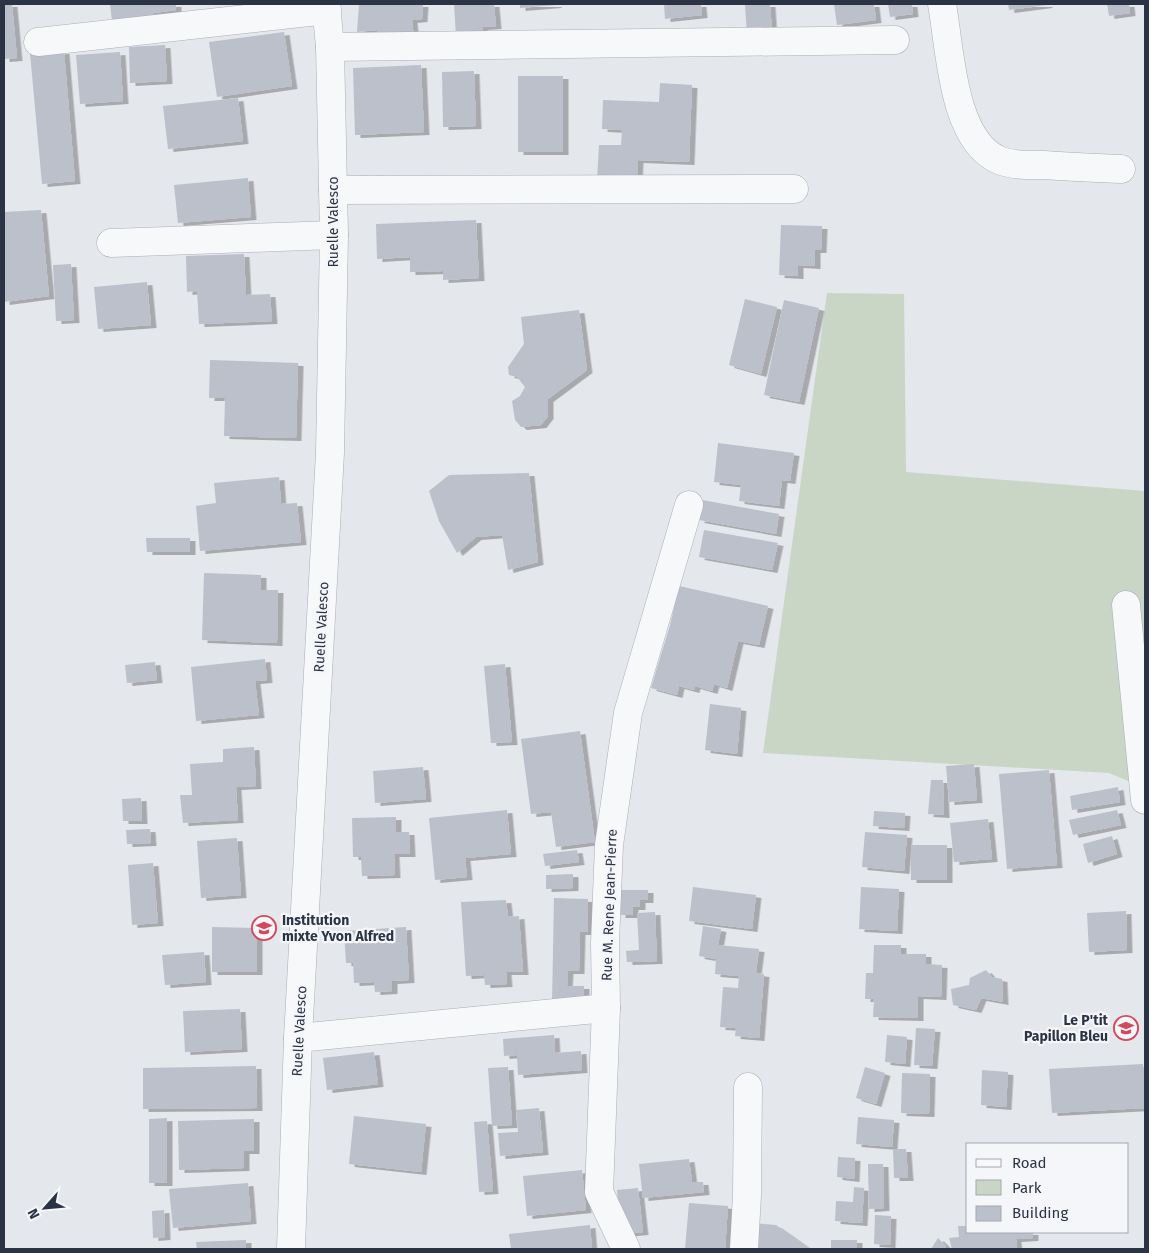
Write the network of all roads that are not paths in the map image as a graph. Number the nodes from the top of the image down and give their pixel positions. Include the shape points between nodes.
1 (942, 4) edge
2 (326, 7) edge
3 (896, 40) dead end
4 (38, 42) dead end
5 (330, 47) junction
6 (1121, 169) dead end
7 (794, 189) dead end
8 (332, 190) junction
9 (334, 236) junction
10 (111, 244) dead end
11 (689, 505) dead end
12 (1126, 605) dead end
13 (1145, 800) edge
14 (606, 1008) junction
15 (298, 1038) junction
16 (748, 1087) dead end
17 (291, 1249) edge
18 (626, 1249) edge
19 (744, 1249) edge

1 - 6 street via 958,98 980,148 999,160 1016,164
2 - 4 street
2 - 5 street, Ruelle Valesco
3 - 5 street
5 - 8 street, Ruelle Valesco
7 - 8 street
8 - 9 street, Ruelle Valesco
9 - 10 street
9 - 15 street, Ruelle Valesco via 330,453
11 - 14 street, Rue M. Rene Jean-Pierre via 628,713 609,845
12 - 13 street
14 - 15 street
14 - 18 street, Rue M. Rene Jean-Pierre via 599,1192
15 - 17 street, Ruelle Valesco
16 - 19 street

